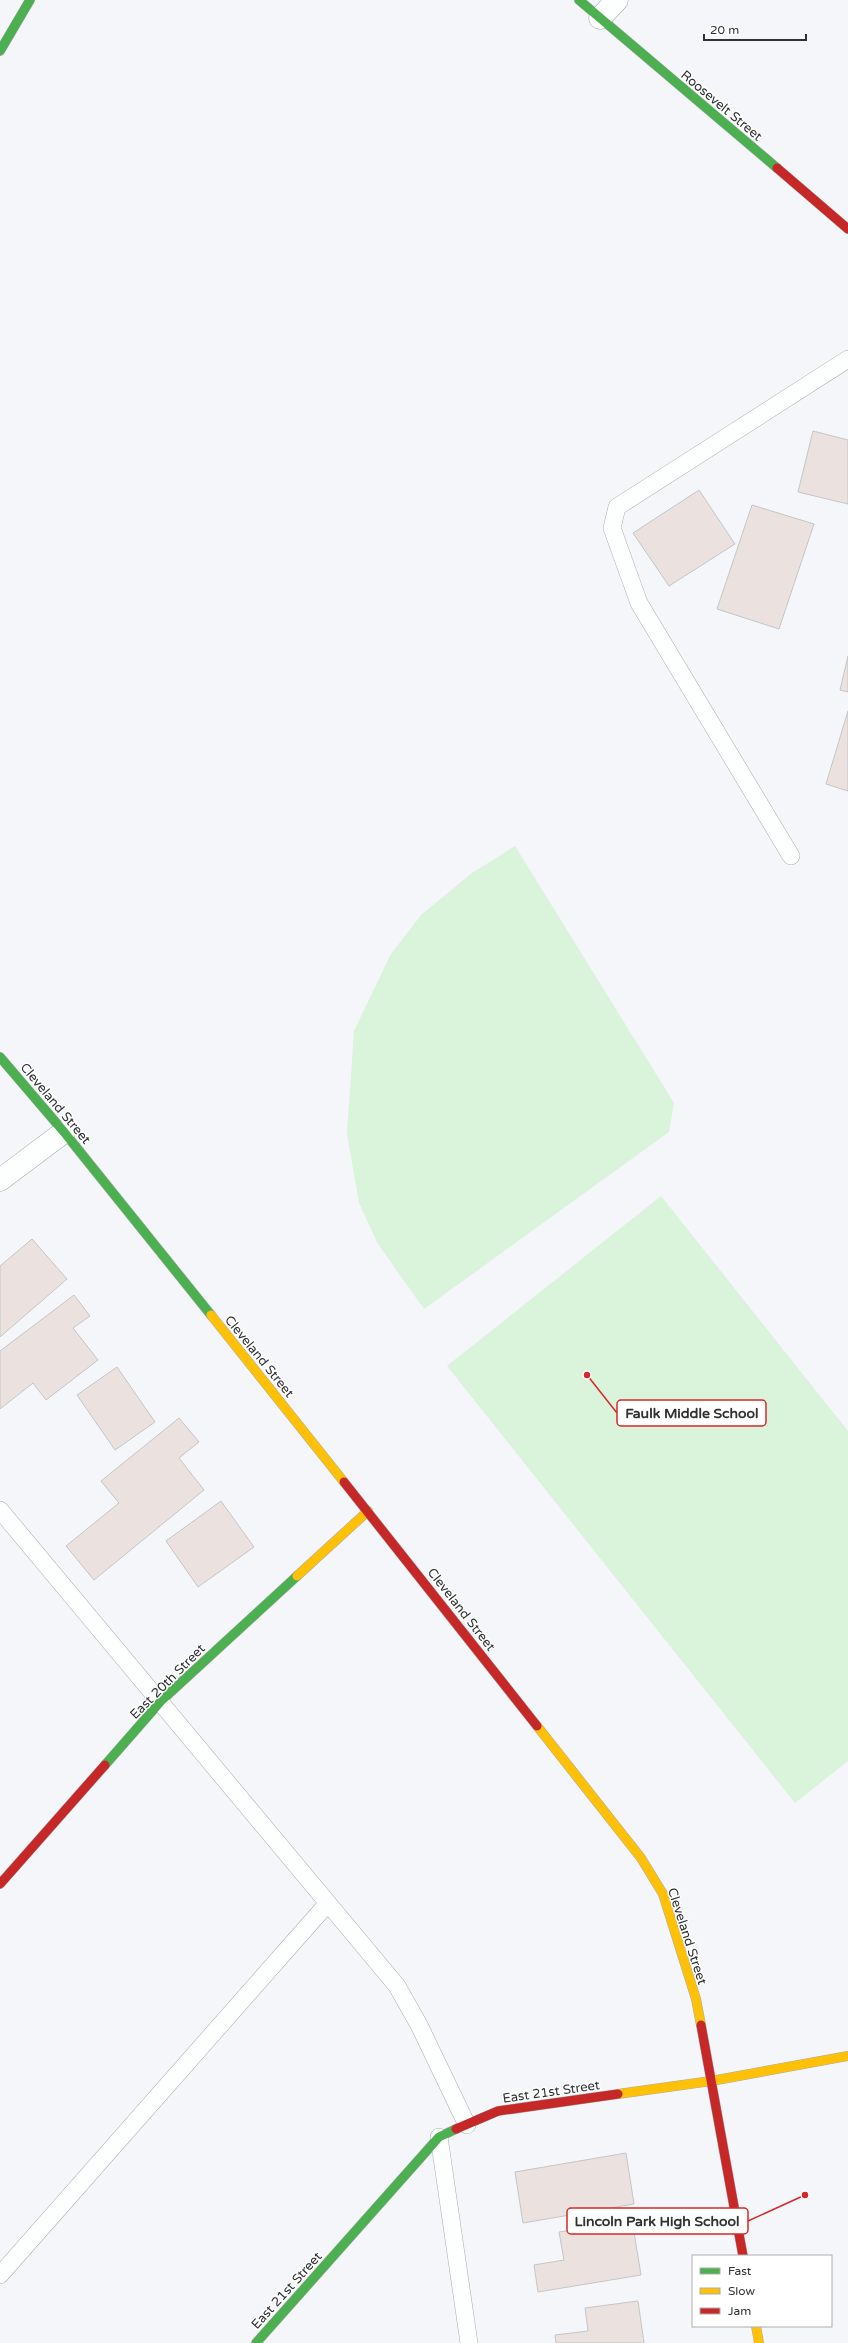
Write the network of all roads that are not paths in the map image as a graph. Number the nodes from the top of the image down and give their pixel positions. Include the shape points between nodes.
1 (30, 0) edge
2 (580, 0) edge
3 (617, 0) edge
4 (600, 18) junction
5 (0, 51) edge
6 (848, 228) edge
7 (848, 359) edge
8 (791, 856) dead end
9 (0, 1057) edge
10 (64, 1132) junction
11 (0, 1180) edge
12 (368, 1511) junction
13 (1, 1513) edge
14 (161, 1701) junction
15 (0, 1884) edge
16 (328, 1903) junction
17 (848, 2056) edge
18 (711, 2081) junction
19 (467, 2125) junction
20 (439, 2138) junction
21 (743, 2255) edge
22 (0, 2275) edge
23 (756, 2327) edge
24 (256, 2343) edge
25 (469, 2343) edge
26 (759, 2343) edge

1 - 5 street
2 - 4 street, Roosevelt Street
3 - 4 street
4 - 6 street, Roosevelt Street
7 - 8 lane via 618,507 612,528 639,603
9 - 10 street, Cleveland Street
10 - 11 street
10 - 12 street, Cleveland Street
12 - 14 street, East 20th Street
12 - 18 street, Cleveland Street via 641,1858 663,1894 696,1999
13 - 14 lane
14 - 15 street, East 20th Street
14 - 16 lane
16 - 19 lane via 397,1986 419,2025
16 - 22 lane
17 - 18 street, East 21st Street
18 - 19 street, East 21st Street via 498,2111
18 - 21 street, Cleveland Street
19 - 20 street, East 21st Street
20 - 24 street, East 21st Street
20 - 25 lane
23 - 26 street

